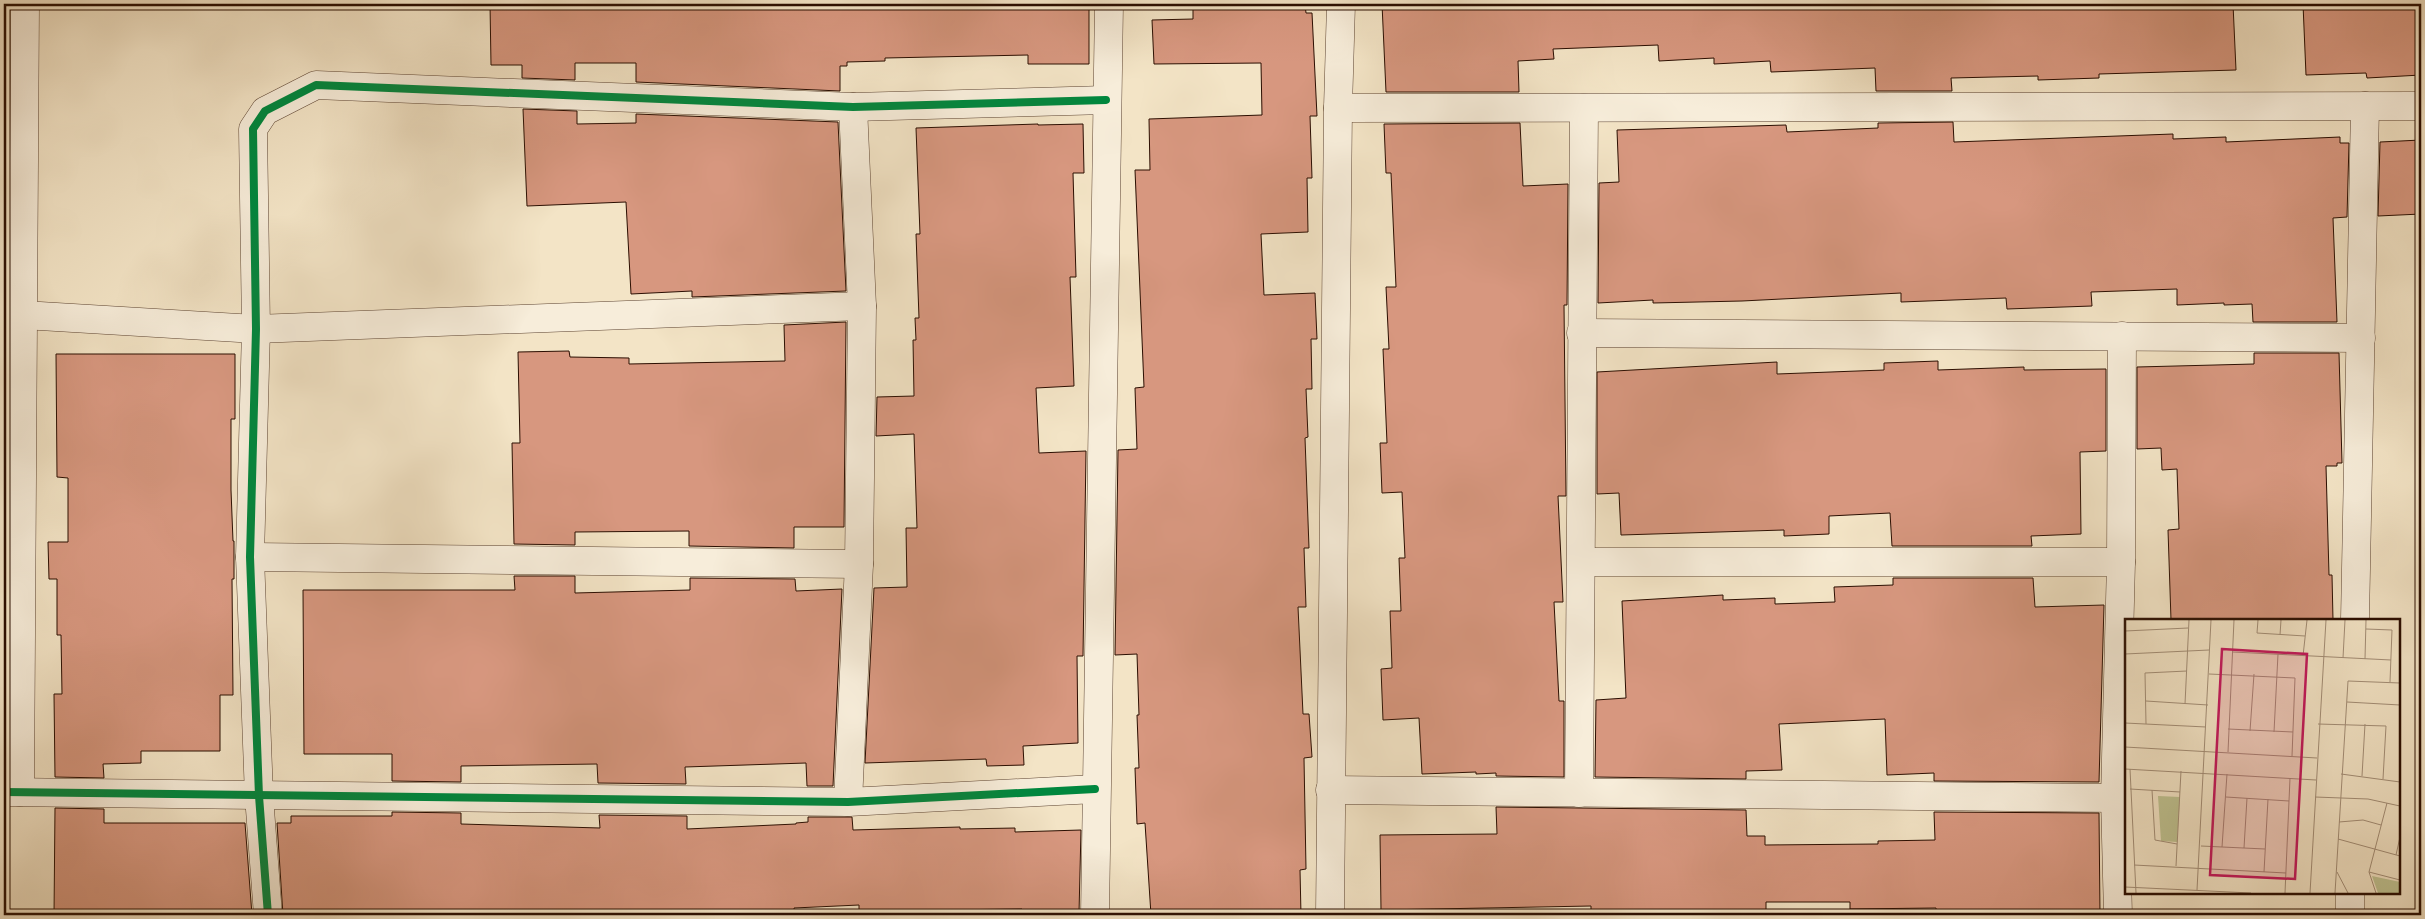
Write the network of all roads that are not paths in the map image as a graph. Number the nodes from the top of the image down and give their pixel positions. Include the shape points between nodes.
1 (25, 4) edge
2 (1109, 4) edge
3 (1342, 4) edge
4 (15, 37) edge
5 (1106, 100) junction
6 (852, 106) junction
7 (2365, 106) junction
8 (2421, 106) edge
9 (1338, 108) junction
10 (1584, 108) junction
11 (862, 306) junction
12 (23, 315) junction
13 (256, 329) junction
14 (1581, 333) junction
15 (2122, 336) junction
16 (2360, 338) junction
17 (250, 557) junction
18 (1582, 562) junction
19 (2121, 562) junction
20 (859, 564) junction
21 (2355, 619) edge
22 (1095, 789) junction
23 (1330, 790) junction
24 (12, 792) edge
25 (1579, 793) junction
26 (259, 796) junction
27 (2115, 798) junction
28 (848, 802) junction
29 (2350, 894) edge
30 (268, 915) edge
31 (1094, 915) edge
32 (1330, 915) edge
33 (2118, 915) edge
34 (2350, 915) edge

1 - 4 street
2 - 5 street
3 - 9 street
4 - 12 street
5 - 6 street
5 - 22 street
6 - 11 street
6 - 13 street via 316,85 265,111 253,129
7 - 8 street
7 - 10 street
7 - 16 street
9 - 10 street
9 - 23 street
10 - 14 street
11 - 13 street
11 - 20 street
12 - 13 street
12 - 24 street
13 - 17 street
14 - 15 street
14 - 18 street
15 - 16 street
15 - 19 street
16 - 21 street
17 - 20 street
17 - 26 street
18 - 19 street
18 - 25 street
19 - 27 street
20 - 28 street
22 - 28 street
22 - 31 street
23 - 25 street
23 - 32 street
24 - 26 street
25 - 27 street
26 - 28 street
26 - 30 street
27 - 33 street
29 - 34 street

